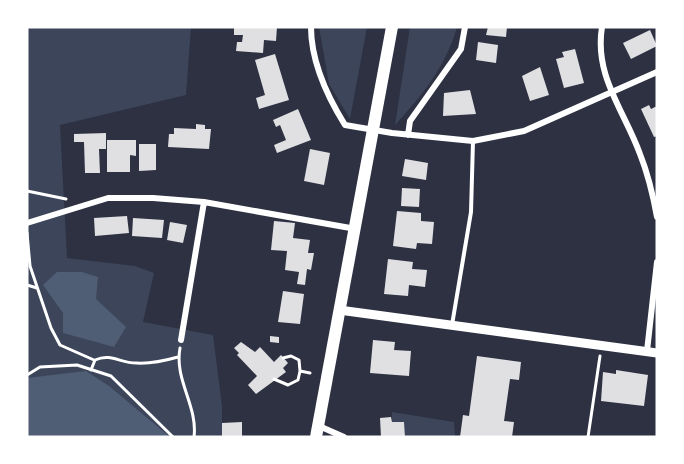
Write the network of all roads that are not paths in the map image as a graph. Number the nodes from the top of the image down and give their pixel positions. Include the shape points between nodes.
1 (311, 27) edge
2 (392, 27) edge
3 (465, 27) edge
4 (602, 27) edge
5 (657, 72) edge
6 (611, 95) junction
7 (374, 131) junction
8 (408, 135) junction
9 (473, 141) junction
10 (204, 202) junction
11 (657, 216) edge
12 (27, 223) edge
13 (356, 229) junction
14 (657, 262) edge
15 (339, 310) junction
16 (452, 326) junction
17 (181, 340) dead end
18 (652, 352) edge
19 (317, 431) edge
20 (344, 437) edge

1 - 7 street via 314,56 345,125
2 - 7 main road
3 - 8 street via 461,49 410,121
4 - 6 street via 600,53
5 - 6 street
6 - 9 street via 524,131
6 - 11 street via 640,152
7 - 8 street
7 - 13 main road
8 - 9 street
9 - 16 lane via 471,212
10 - 12 street via 108,198
10 - 13 street
10 - 17 street
13 - 15 main road
14 - 18 street
15 - 16 street
15 - 19 main road
16 - 18 street
19 - 20 street

